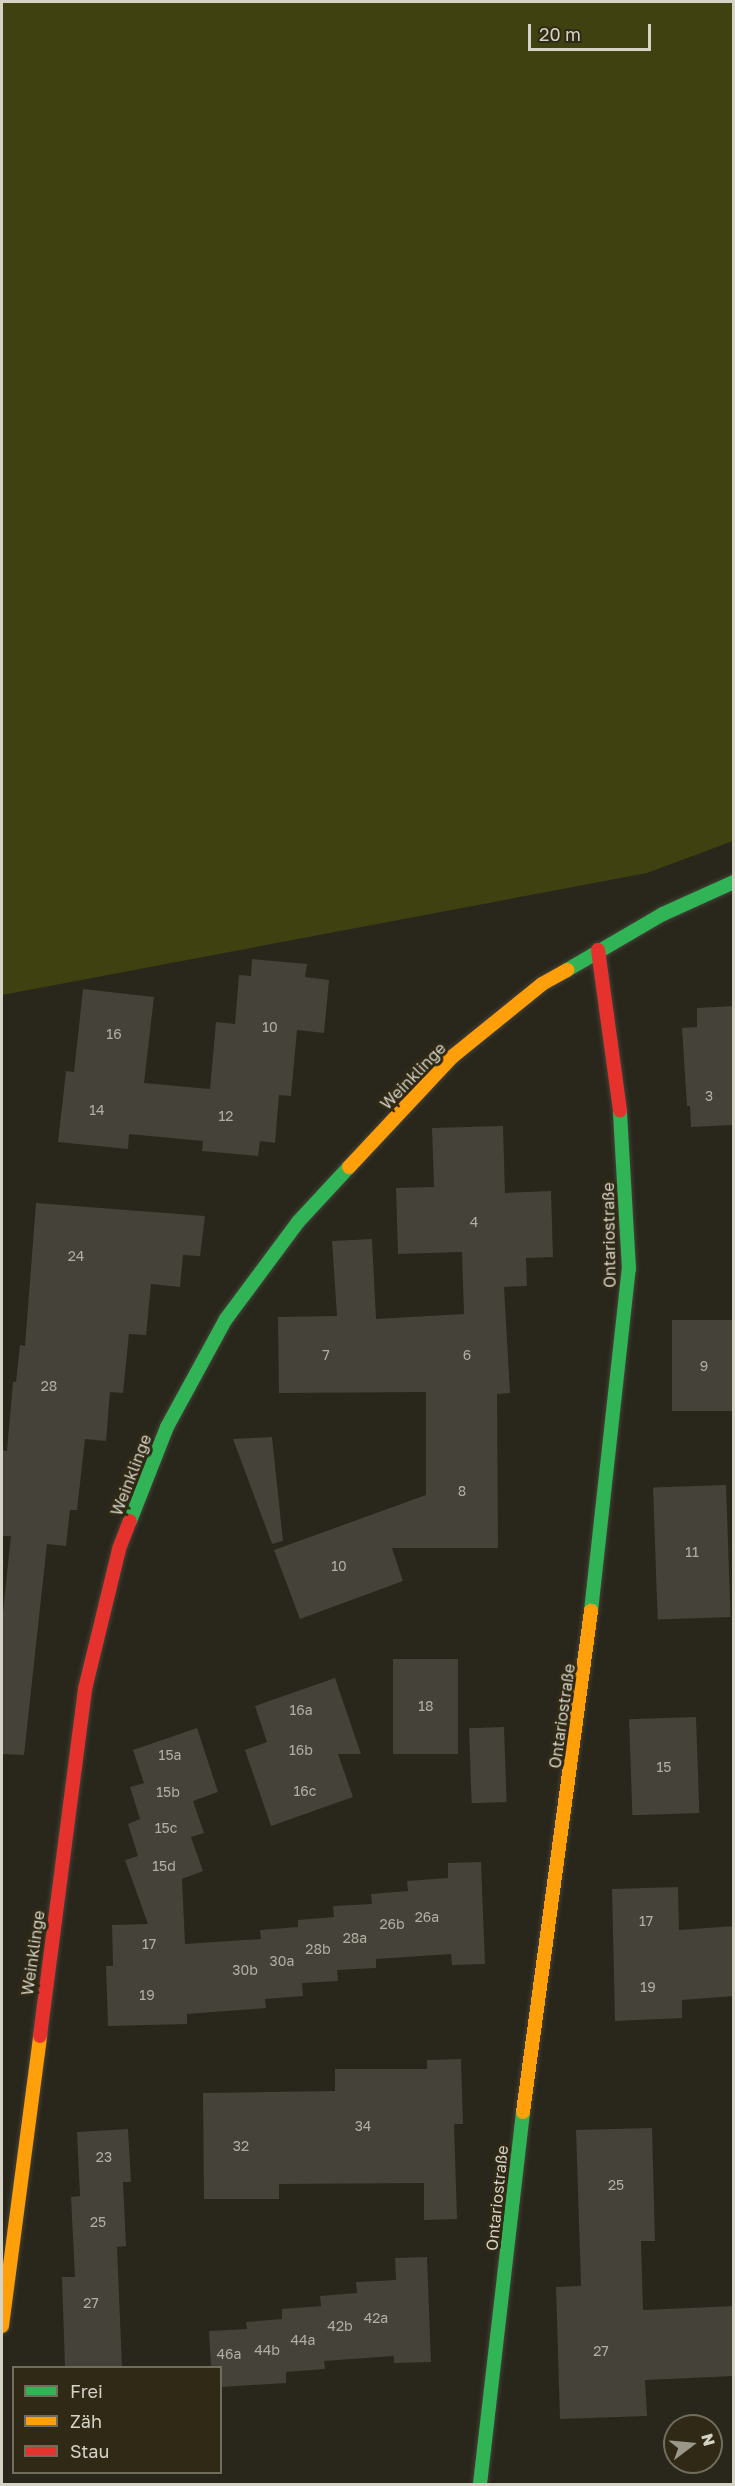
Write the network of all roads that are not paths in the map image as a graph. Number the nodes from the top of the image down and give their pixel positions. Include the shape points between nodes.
1 (734, 882) edge
2 (598, 950) junction
3 (2, 2326) edge
4 (480, 2484) edge

1 - 2 street, Weinklinge via 663,914
2 - 3 street, Weinklinge via 542,984 452,1057 298,1222 226,1318 167,1427 119,1549 85,1689
2 - 4 street, Ontariostraße via 622,1124 629,1269 584,1675 528,2070

